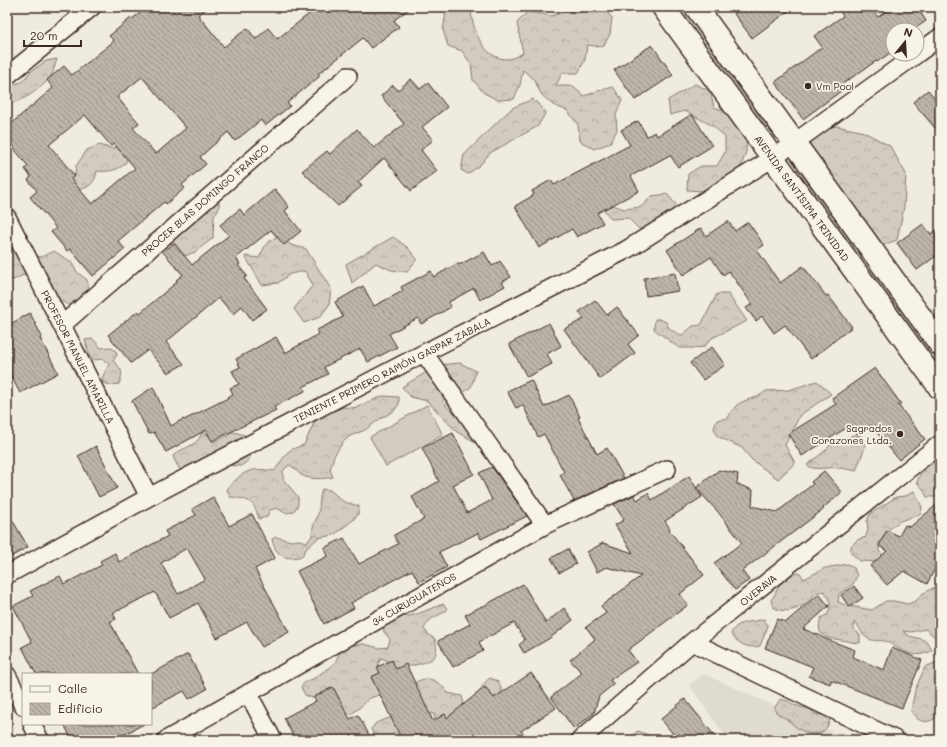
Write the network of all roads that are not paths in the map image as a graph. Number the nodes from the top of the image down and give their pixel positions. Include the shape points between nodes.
1 (92, 7) edge
2 (663, 7) edge
3 (696, 7) edge
4 (940, 37) edge
5 (925, 48) edge
6 (906, 62) edge
7 (7, 76) edge
8 (348, 76) dead end
9 (794, 143) junction
10 (773, 158) junction
11 (7, 217) edge
12 (62, 326) junction
13 (940, 344) edge
14 (424, 353) junction
15 (940, 388) edge
16 (940, 444) edge
17 (666, 468) dead end
18 (149, 497) junction
19 (546, 525) junction
20 (7, 575) edge
21 (692, 642) junction
22 (7, 675) edge
23 (248, 693) junction
24 (22, 704) edge
25 (32, 725) edge
26 (40, 740) edge
27 (166, 740) edge
28 (274, 740) edge
29 (580, 740) edge
30 (896, 740) edge

1 - 7 street
2 - 10 main road, AVENIDA SANTÍSIMA TRINIDAD
3 - 9 main road
4 - 5 street, TENIENTE PRIMERO RAMÓN GASPAR ZABALA
6 - 9 street, TENIENTE PRIMERO RAMÓN GASPAR ZABALA
8 - 12 street, PROCER BLAS DOMINGO FRANCO
9 - 10 street, TENIENTE PRIMERO RAMÓN GASPAR ZABALA
9 - 13 main road
10 - 14 street, TENIENTE PRIMERO RAMÓN GASPAR ZABALA via 626,250
10 - 15 main road, AVENIDA SANTÍSIMA TRINIDAD
11 - 12 street, PROFESOR MANUEL AMARILLA
12 - 18 street, PROFESOR MANUEL AMARILLA
14 - 18 street, TENIENTE PRIMERO RAMÓN GASPAR ZABALA
14 - 19 street
16 - 21 street, OVERAVA
17 - 19 street, 34 CURUGUATEÑOS
18 - 20 street, TENIENTE PRIMERO RAMÓN GASPAR ZABALA
19 - 23 street, 34 CURUGUATEÑOS
21 - 29 street, OVERAVA
21 - 30 street
22 - 24 street
23 - 27 street, 34 CURUGUATEÑOS
23 - 28 street
25 - 26 street

